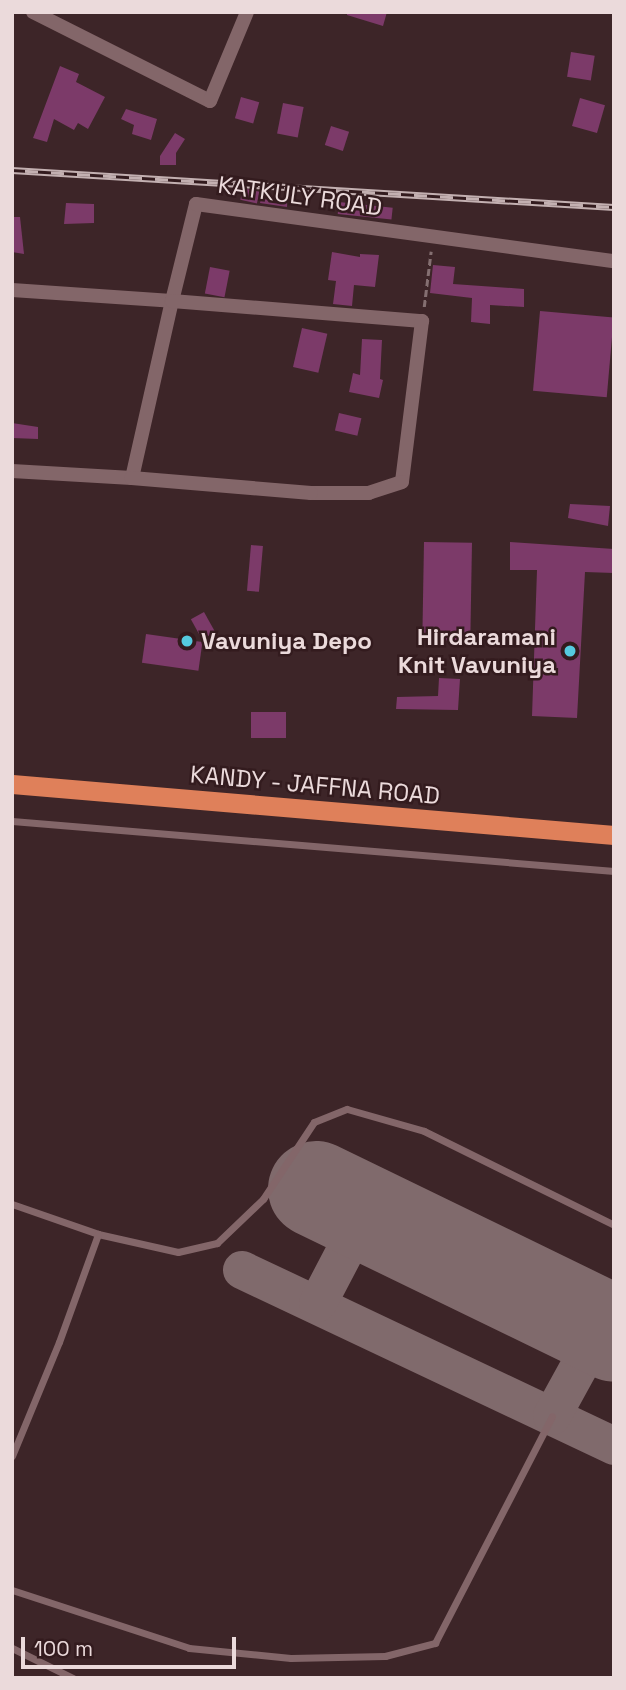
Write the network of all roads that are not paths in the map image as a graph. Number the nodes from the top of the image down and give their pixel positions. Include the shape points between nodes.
1 (33, 12) edge
2 (247, 12) edge
3 (614, 261) edge
4 (12, 290) edge
5 (172, 301) junction
6 (12, 471) edge
7 (132, 478) junction
8 (12, 784) edge
9 (12, 821) edge
10 (614, 835) edge
11 (614, 871) edge
12 (12, 1204) edge
13 (614, 1225) edge
14 (98, 1234) junction
15 (552, 1416) dead end
16 (12, 1455) edge
17 (12, 1590) edge
18 (12, 1648) edge
19 (73, 1678) edge

1 - 2 street via 210,101
3 - 5 street, KATKULY ROAD via 196,204
4 - 5 street
5 - 7 street
5 - 7 street via 422,321 402,482 369,493 311,493
6 - 7 street
8 - 10 highway, KANDY - JAFFNA ROAD
9 - 11 lane
12 - 14 lane
13 - 14 lane via 424,1131 347,1109 314,1122 262,1199 217,1243 178,1252
14 - 16 lane
15 - 17 lane via 435,1643 372,1657 291,1658 189,1648
18 - 19 lane

